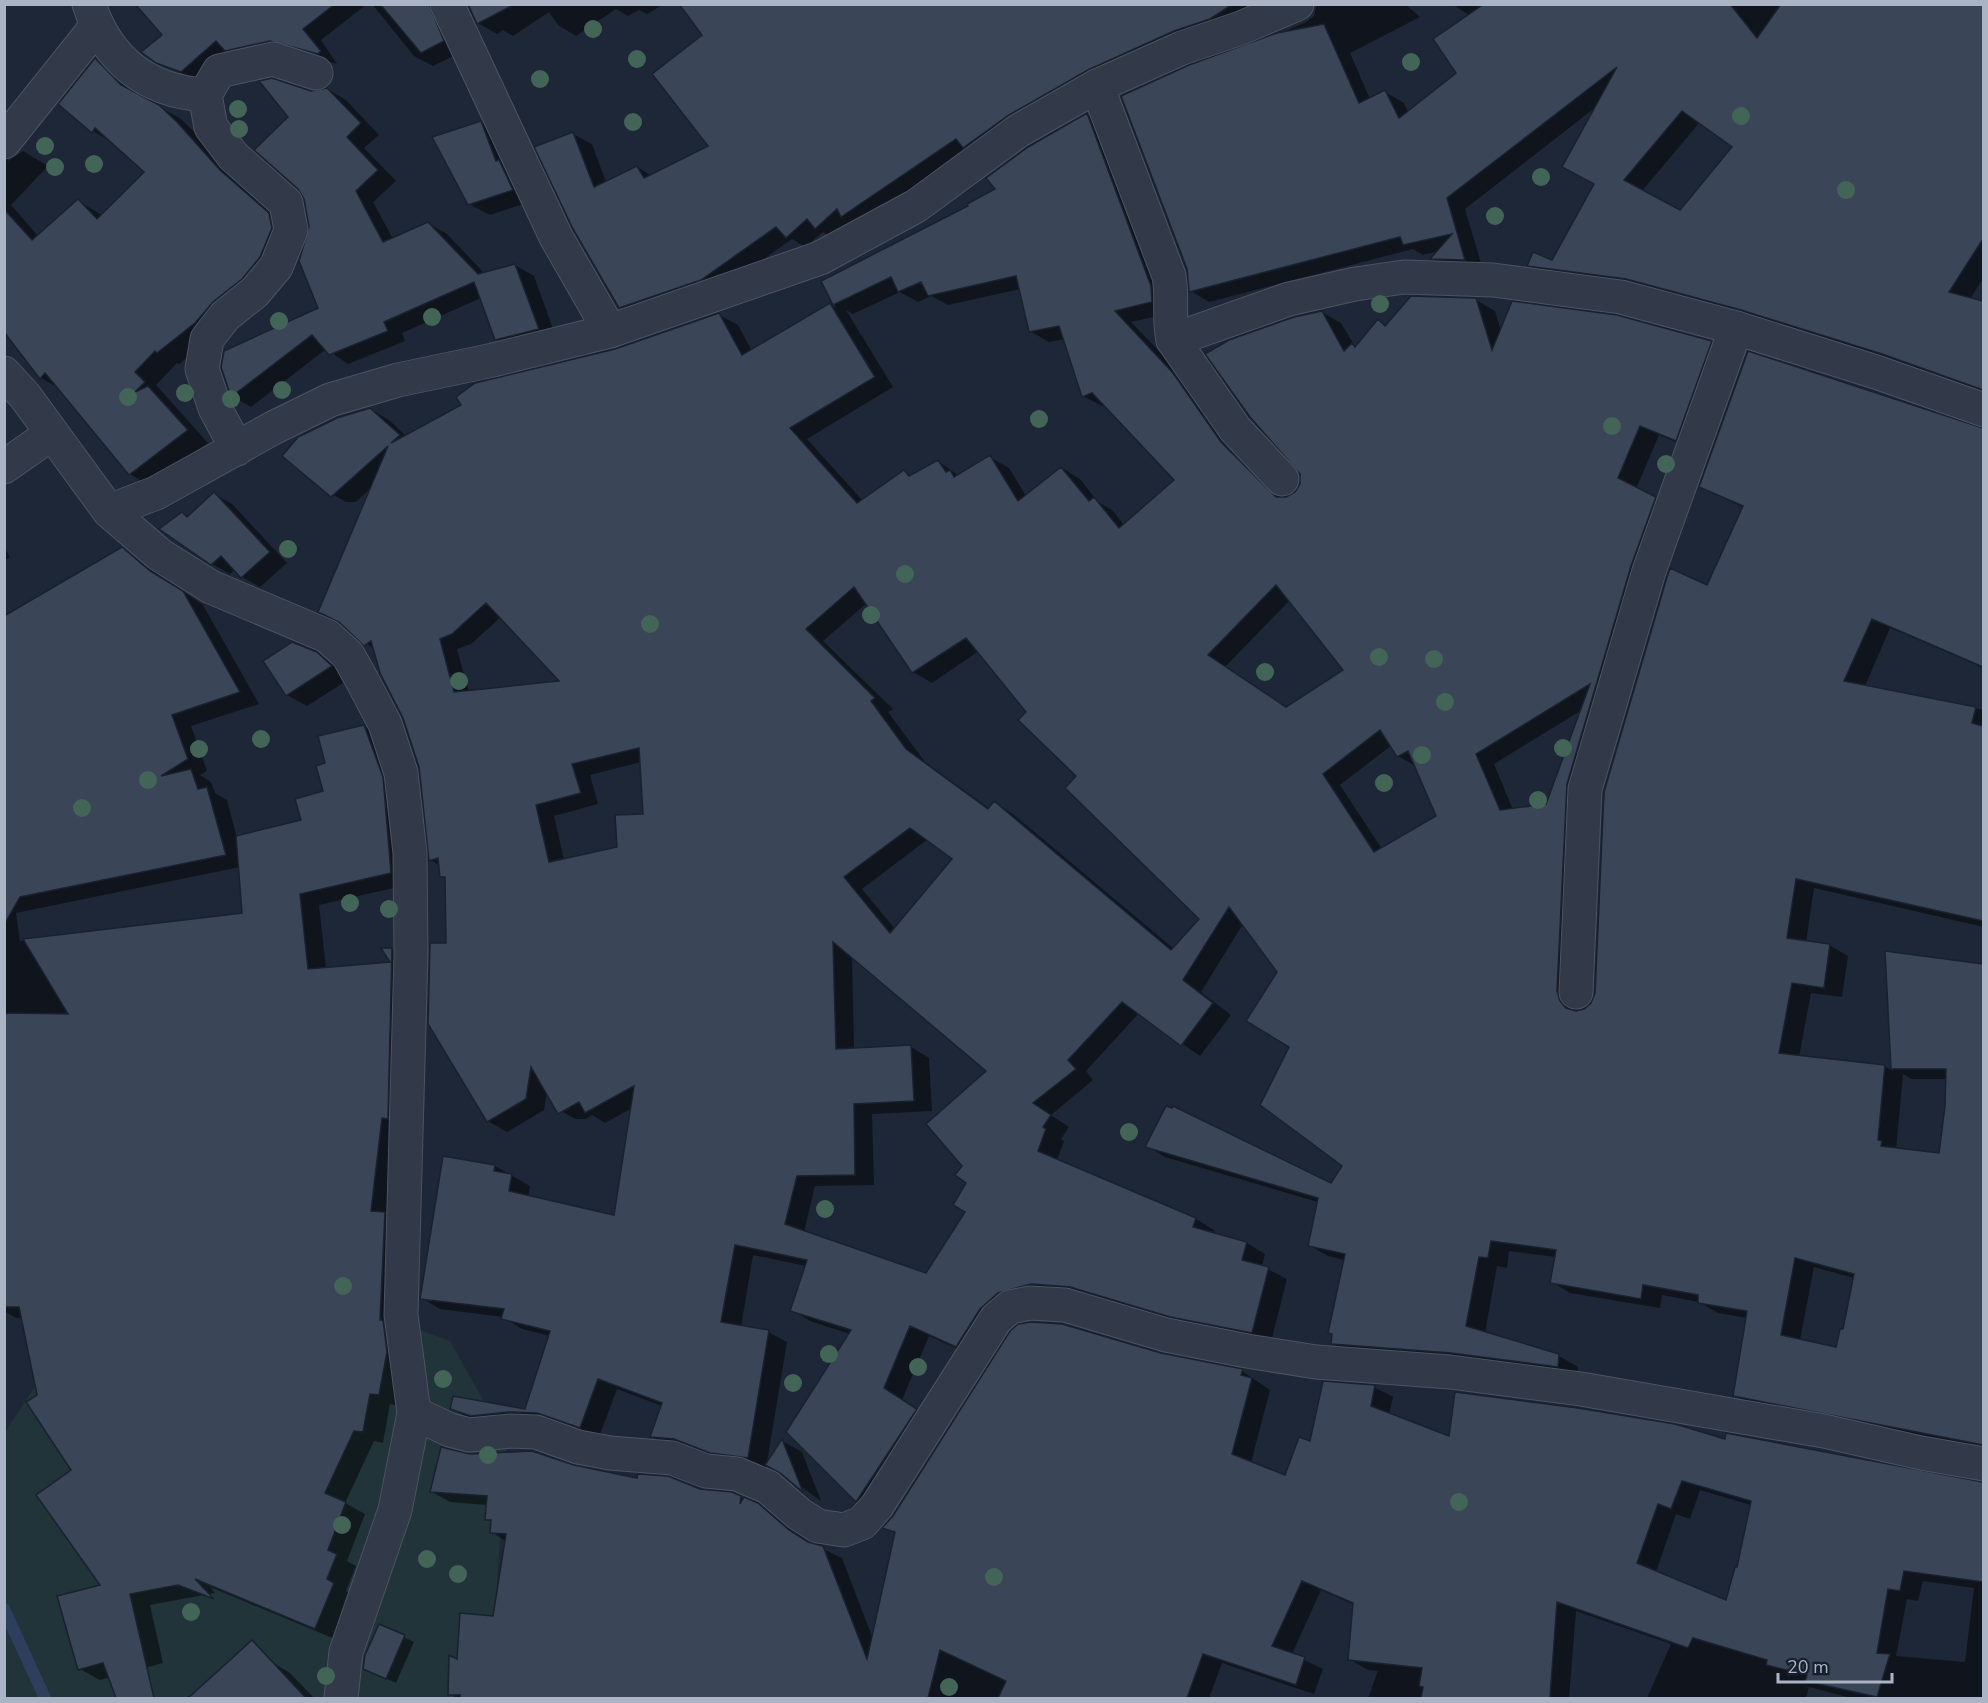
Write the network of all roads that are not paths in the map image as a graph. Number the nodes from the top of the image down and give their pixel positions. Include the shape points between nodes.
1 (447, 4) edge
2 (1297, 4) edge
3 (92, 16) edge
4 (316, 73) dead end
5 (1097, 86) junction
6 (205, 96) junction
7 (4, 142) edge
8 (1736, 328) junction
9 (610, 331) junction
10 (1173, 340) junction
11 (4, 373) edge
12 (1983, 410) edge
13 (51, 434) junction
14 (237, 448) junction
15 (4, 467) edge
16 (1282, 479) dead end
17 (109, 511) junction
18 (1576, 992) dead end
19 (414, 1413) junction
20 (1983, 1464) edge
21 (341, 1698) edge

1 - 9 street via 556,237
2 - 5 street
3 - 6 street via 106,45 132,69 180,94
3 - 7 street
4 - 6 street via 273,59 219,71
5 - 9 street via 1018,131 916,206 820,258
5 - 10 street via 1169,276 1169,325
6 - 14 street via 211,127 233,156 286,203 291,230 276,267 207,339 202,369 215,408
8 - 10 street via 1621,297 1493,280 1404,277 1289,299
8 - 12 street
8 - 18 street via 1649,571 1585,789
9 - 14 street via 398,380 330,400
10 - 16 street via 1235,429
11 - 13 street
13 - 15 street
13 - 17 street
14 - 17 street via 156,493
17 - 19 street via 160,555 212,587 327,636 348,655 385,724 401,773 410,853 401,1315
19 - 20 street via 469,1435 536,1432 610,1453 672,1458 706,1471 736,1474 768,1487 818,1526 844,1530 862,1523 877,1506 996,1319 1010,1307 1030,1303 1065,1305 1166,1335 1247,1351 1316,1362 1450,1372 1581,1389 1824,1431
19 - 21 street via 395,1510 346,1652

